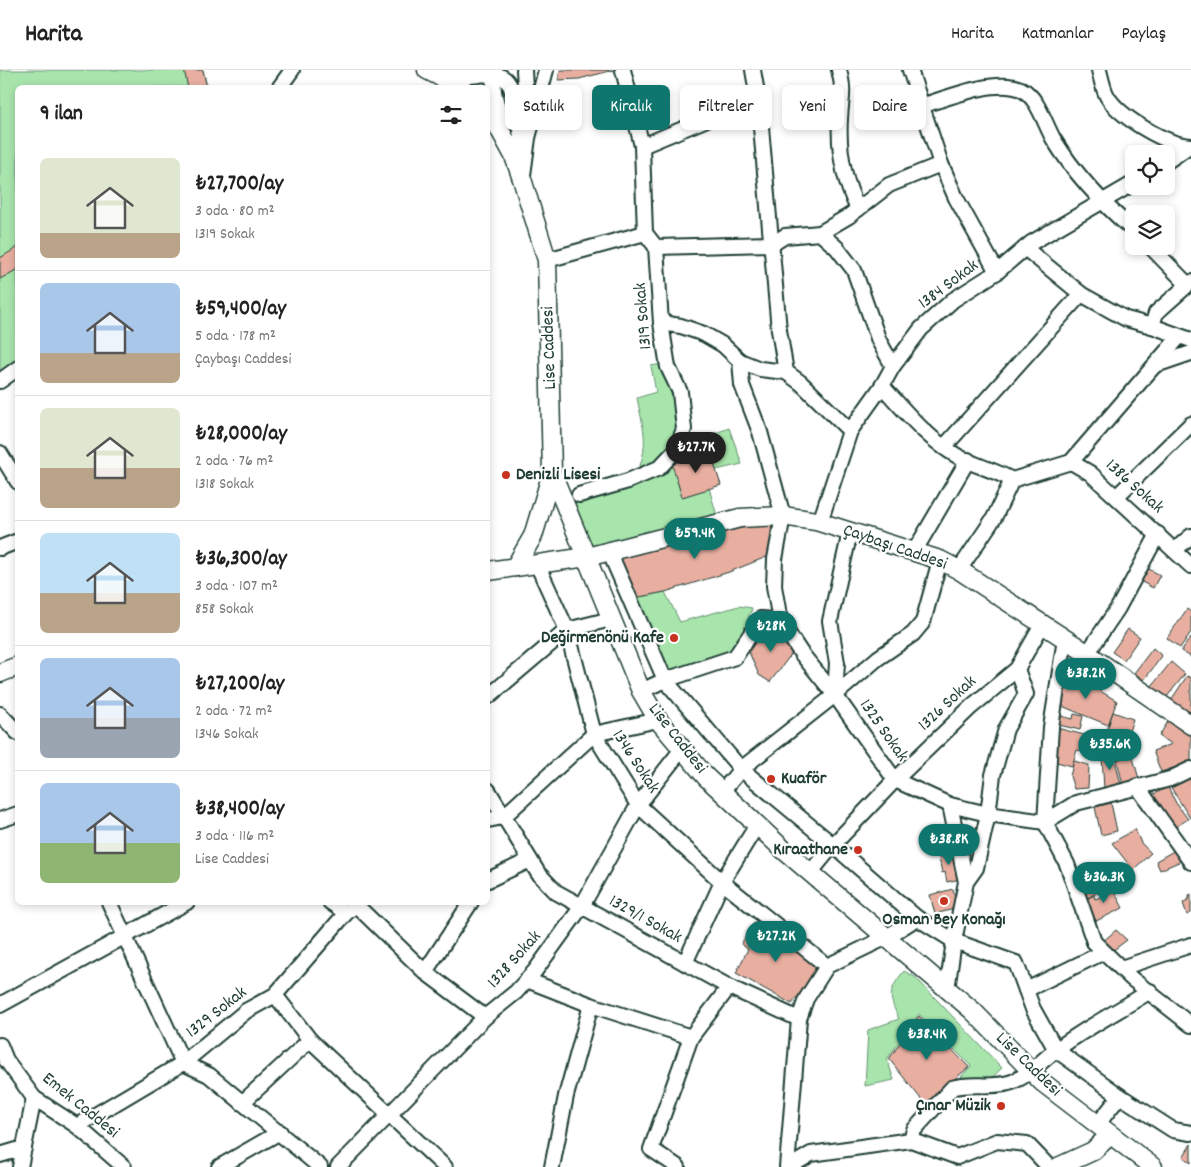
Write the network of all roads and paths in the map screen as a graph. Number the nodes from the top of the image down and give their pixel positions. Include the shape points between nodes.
1 (292, 70) edge
2 (429, 70) edge
3 (524, 70) edge
4 (546, 70) edge
5 (623, 70) edge
6 (753, 70) edge
7 (839, 70) edge
8 (910, 70) edge
9 (1098, 70) edge
10 (492, 82) edge
11 (508, 82) junction
12 (281, 85) edge
13 (458, 85) edge
14 (756, 85) edge
15 (915, 85) edge
16 (926, 104) edge
17 (926, 120) edge
18 (681, 130) edge
19 (761, 130) edge
20 (528, 138) junction
21 (642, 146) junction
22 (1190, 146) edge
23 (1175, 156) edge
24 (524, 158) junction
25 (941, 164) junction
26 (522, 179) junction
27 (1125, 188) edge
28 (1101, 203) junction
29 (858, 209) junction
30 (1125, 224) edge
31 (645, 232) junction
32 (820, 234) junction
33 (772, 244) junction
34 (656, 247) junction
35 (1025, 248) junction
36 (1159, 255) edge
37 (547, 260) junction
38 (998, 272) junction
39 (1189, 284) edge
40 (1081, 294) junction
41 (661, 323) junction
42 (1152, 326) junction
43 (1185, 338) edge
44 (1191, 352) edge
45 (740, 361) junction
46 (1155, 365) junction
47 (893, 366) junction
48 (786, 372) junction
49 (15, 374) edge
50 (0, 381) edge
51 (882, 386) junction
52 (1191, 424) edge
53 (850, 431) junction
54 (944, 447) junction
55 (0, 453) edge
56 (968, 460) junction
57 (1071, 462) junction
58 (552, 473) junction
59 (15, 477) edge
60 (1012, 480) junction
61 (580, 495) dead end
62 (1117, 496) junction
63 (783, 516) junction
64 (820, 522) junction
65 (850, 532) junction
66 (1158, 534) junction
67 (1191, 536) edge
68 (15, 542) edge
69 (0, 548) edge
70 (1175, 550) junction
71 (609, 551) junction
72 (914, 552) junction
73 (587, 556) junction
74 (940, 560) junction
75 (537, 564) junction
76 (1191, 566) edge
77 (515, 568) junction
78 (959, 570) junction
79 (490, 572) edge
80 (611, 619) junction
81 (780, 621) junction
82 (1042, 625) junction
83 (567, 630) junction
84 (1065, 639) junction
85 (1087, 654) junction
86 (15, 667) edge
87 (1016, 669) junction
88 (0, 673) edge
89 (665, 680) junction
90 (641, 691) junction
91 (490, 695) edge
92 (835, 695) junction
93 (0, 714) edge
94 (658, 720) junction
95 (1191, 725) edge
96 (15, 730) edge
97 (594, 734) junction
98 (682, 749) junction
99 (741, 769) junction
100 (1191, 769) edge
101 (895, 780) junction
102 (1137, 786) junction
103 (722, 792) junction
104 (490, 794) edge
105 (638, 804) junction
106 (950, 805) junction
107 (988, 814) junction
108 (15, 815) edge
109 (503, 817) junction
110 (0, 820) edge
111 (490, 820) edge
112 (1045, 822) junction
113 (757, 825) junction
114 (833, 845) junction
115 (530, 860) junction
116 (1191, 862) edge
117 (810, 873) junction
118 (490, 879) edge
119 (722, 882) junction
120 (966, 882) junction
121 (111, 905) edge
122 (182, 905) edge
123 (469, 905) edge
124 (582, 906) junction
125 (354, 907) edge
126 (917, 918) junction
127 (124, 938) junction
128 (884, 938) junction
129 (954, 941) junction
130 (1191, 945) edge
131 (1104, 952) junction
132 (685, 963) junction
133 (827, 966) junction
134 (1121, 968) junction
135 (425, 972) junction
136 (527, 980) junction
137 (729, 987) junction
138 (947, 990) junction
139 (1026, 990) junction
140 (1150, 991) junction
141 (275, 994) junction
142 (591, 1004) junction
143 (0, 1005) edge
144 (485, 1017) junction
145 (799, 1019) junction
146 (1191, 1025) edge
147 (691, 1037) junction
148 (310, 1040) junction
149 (0, 1045) edge
150 (1056, 1050) junction
151 (3, 1060) edge
152 (183, 1064) junction
153 (1031, 1071) junction
154 (1120, 1096) junction
155 (34, 1098) junction
156 (242, 1103) junction
157 (390, 1115) junction
158 (77, 1126) junction
159 (1104, 1130) junction
160 (280, 1132) junction
161 (1191, 1132) edge
162 (912, 1140) junction
163 (24, 1148) junction
164 (0, 1155) edge
165 (1095, 1159) edge
166 (20, 1167) edge
167 (124, 1167) edge
168 (219, 1167) edge
169 (320, 1167) edge
170 (338, 1167) edge
171 (445, 1167) edge
172 (552, 1167) edge
173 (678, 1167) edge
174 (788, 1167) edge
175 (1049, 1167) edge
176 (1058, 1167) edge
177 (1153, 1167) edge

1 - 12 street
2 - 10 street
2 - 13 main road
3 - 11 street
3 - 20 street
4 - 20 street
5 - 21 street
6 - 14 street
7 - 29 street via 844,92 840,118 842,168
8 - 15 street
9 - 22 street via 1108,97 1136,123 1162,138
10 - 11 street via 501,76
10 - 26 main road, Lise Caddesi via 505,140
11 - 24 street via 519,118
16 - 28 street via 995,86 1024,90 1053,139
17 - 25 street
18 - 21 street
19 - 33 street
20 - 24 street
21 - 31 street
22 - 23 street
24 - 26 street
25 - 29 street via 889,185
25 - 38 street via 956,198
26 - 37 main road, Lise Caddesi
27 - 28 street, 1384 Sokak
28 - 30 street
28 - 35 street, 1384 Sokak
29 - 32 street
31 - 34 street
31 - 37 street
32 - 33 street via 785,236
32 - 47 street via 854,270 879,341
33 - 34 street
33 - 48 street
34 - 41 street, 1319 Sokak
35 - 38 street, 1384 Sokak
35 - 40 street
36 - 39 street
37 - 58 main road, Lise Caddesi
38 - 47 street, 1384 Sokak via 953,300 921,329
39 - 42 street via 1156,313
40 - 42 street via 1126,319
40 - 54 street
41 - 45 street via 704,334 723,345
41 - 61 street, 1319 Sokak via 668,367 680,392 684,414 684,429 676,450 659,468 628,482
42 - 43 street
43 - 46 street
44 - 46 street
45 - 48 street via 760,369
45 - 63 street via 742,384 760,432
46 - 57 street
47 - 51 street, 1384 Sokak
48 - 53 street
49 - 50 street
51 - 53 street, 1384 Sokak
51 - 54 street via 930,438
52 - 62 street
53 - 64 street, 1384 Sokak
54 - 56 street
55 - 59 street
56 - 60 street
56 - 72 street
57 - 60 street
57 - 62 street, 1386 Sokak via 1090,472
58 - 73 main road, Lise Caddesi
58 - 77 main road via 533,536
60 - 78 street via 994,518
62 - 66 street, 1386 Sokak
63 - 64 main road, Çaybaşı Caddesi
63 - 71 main road, Çaybaşı Caddesi via 740,518
63 - 81 street via 774,586
64 - 65 main road, Çaybaşı Caddesi
65 - 72 main road, Çaybaşı Caddesi
65 - 92 street, 1325 Sokak via 830,621 837,663
66 - 70 street, 1386 Sokak
66 - 85 street via 1118,608
67 - 70 street
68 - 69 street
70 - 76 street, 1386 Sokak
71 - 73 main road, Çaybaşı Caddesi
71 - 89 street
72 - 74 main road, Çaybaşı Caddesi
73 - 75 main road, Çaybaşı Caddesi
73 - 80 main road, Lise Caddesi
74 - 78 main road, Çaybaşı Caddesi
74 - 92 street via 923,622 913,634 878,658
75 - 77 main road, Çaybaşı Caddesi
75 - 83 street, 1346 Sokak
77 - 79 main road, Çaybaşı Caddesi
78 - 82 main road, Çaybaşı Caddesi
80 - 83 street
80 - 90 main road, Lise Caddesi
81 - 89 street via 761,619 735,657
81 - 92 street
82 - 84 main road, Çaybaşı Caddesi
82 - 87 street, 1326 Sokak
83 - 91 street
83 - 97 street, 1346 Sokak
84 - 85 main road, Çaybaşı Caddesi
84 - 112 street via 1051,727
85 - 95 main road, Çaybaşı Caddesi
86 - 88 main road
87 - 101 street, 1326 Sokak
87 - 107 street via 1026,694 1006,729 993,775
89 - 90 street
89 - 99 street
90 - 94 main road, Lise Caddesi
92 - 99 street
92 - 101 street, 1325 Sokak
93 - 96 street
94 - 97 street
94 - 98 main road, Lise Caddesi
97 - 105 street, 1346 Sokak
97 - 109 street
98 - 103 main road, Lise Caddesi
98 - 105 street, 1328 Sokak
99 - 103 street
99 - 114 street
100 - 102 street via 1170,779
101 - 106 street, 1325 Sokak
101 - 114 street, 1326 Sokak
102 - 112 street via 1076,803
102 - 116 street
103 - 113 main road, Lise Caddesi
104 - 109 street, 1329/1 Sokak
105 - 119 street, 1346 Sokak
105 - 124 street, 1328 Sokak
106 - 107 street, 1325 Sokak
106 - 120 street
107 - 112 street, 1325 Sokak
107 - 120 street via 976,868
108 - 110 street
109 - 111 street
109 - 115 street, 1329/1 Sokak
112 - 131 street via 1066,864 1094,942
113 - 117 main road, Lise Caddesi
113 - 119 street
114 - 117 street, 1326 Sokak
114 - 126 street
115 - 118 street
115 - 124 street, 1329/1 Sokak via 556,892
117 - 128 main road, Lise Caddesi
119 - 132 street
119 - 133 street, 1346 Sokak
120 - 129 street
121 - 127 street
122 - 127 street
123 - 135 street
124 - 132 street, 1329/1 Sokak
124 - 136 street, 1328 Sokak
125 - 135 street
125 - 141 street, 1329 Sokak
126 - 128 street
126 - 129 street
127 - 143 street
127 - 152 street
128 - 133 street
128 - 138 main road, Lise Caddesi
129 - 138 street
129 - 139 street via 1016,963
130 - 134 street
131 - 134 street
131 - 139 street
132 - 137 street, 1329/1 Sokak
133 - 145 street via 806,999
134 - 140 street
135 - 144 street
136 - 142 street
136 - 144 street, 1328 Sokak
137 - 145 street, 1329/1 Sokak
137 - 147 street
138 - 153 main road, Lise Caddesi via 973,1011
139 - 150 street via 1032,1009
140 - 146 street
140 - 150 street
141 - 148 street
141 - 152 street, 1329 Sokak via 246,1011
142 - 147 street
142 - 172 street via 566,1096
144 - 157 street, 1328 Sokak
145 - 174 street
147 - 173 street via 651,1150
148 - 156 street
148 - 157 street
149 - 151 street, Emek Caddesi
150 - 153 street
150 - 154 street
151 - 155 street, Emek Caddesi
152 - 156 street via 209,1075
152 - 158 street, 1329 Sokak
153 - 159 main road, Lise Caddesi
153 - 162 street via 1011,1082 952,1088 914,1130
154 - 159 street
154 - 161 street via 1173,1130
155 - 158 street, Emek Caddesi
155 - 163 street
156 - 160 street
157 - 170 street, 1328 Sokak
157 - 171 street
158 - 167 street, Emek Caddesi
159 - 165 main road
159 - 177 main road, Lise Caddesi
160 - 168 street
160 - 169 street
162 - 174 street via 811,1154
162 - 175 street via 957,1157 996,1141 1027,1144
163 - 164 street
163 - 166 street
165 - 176 main road

